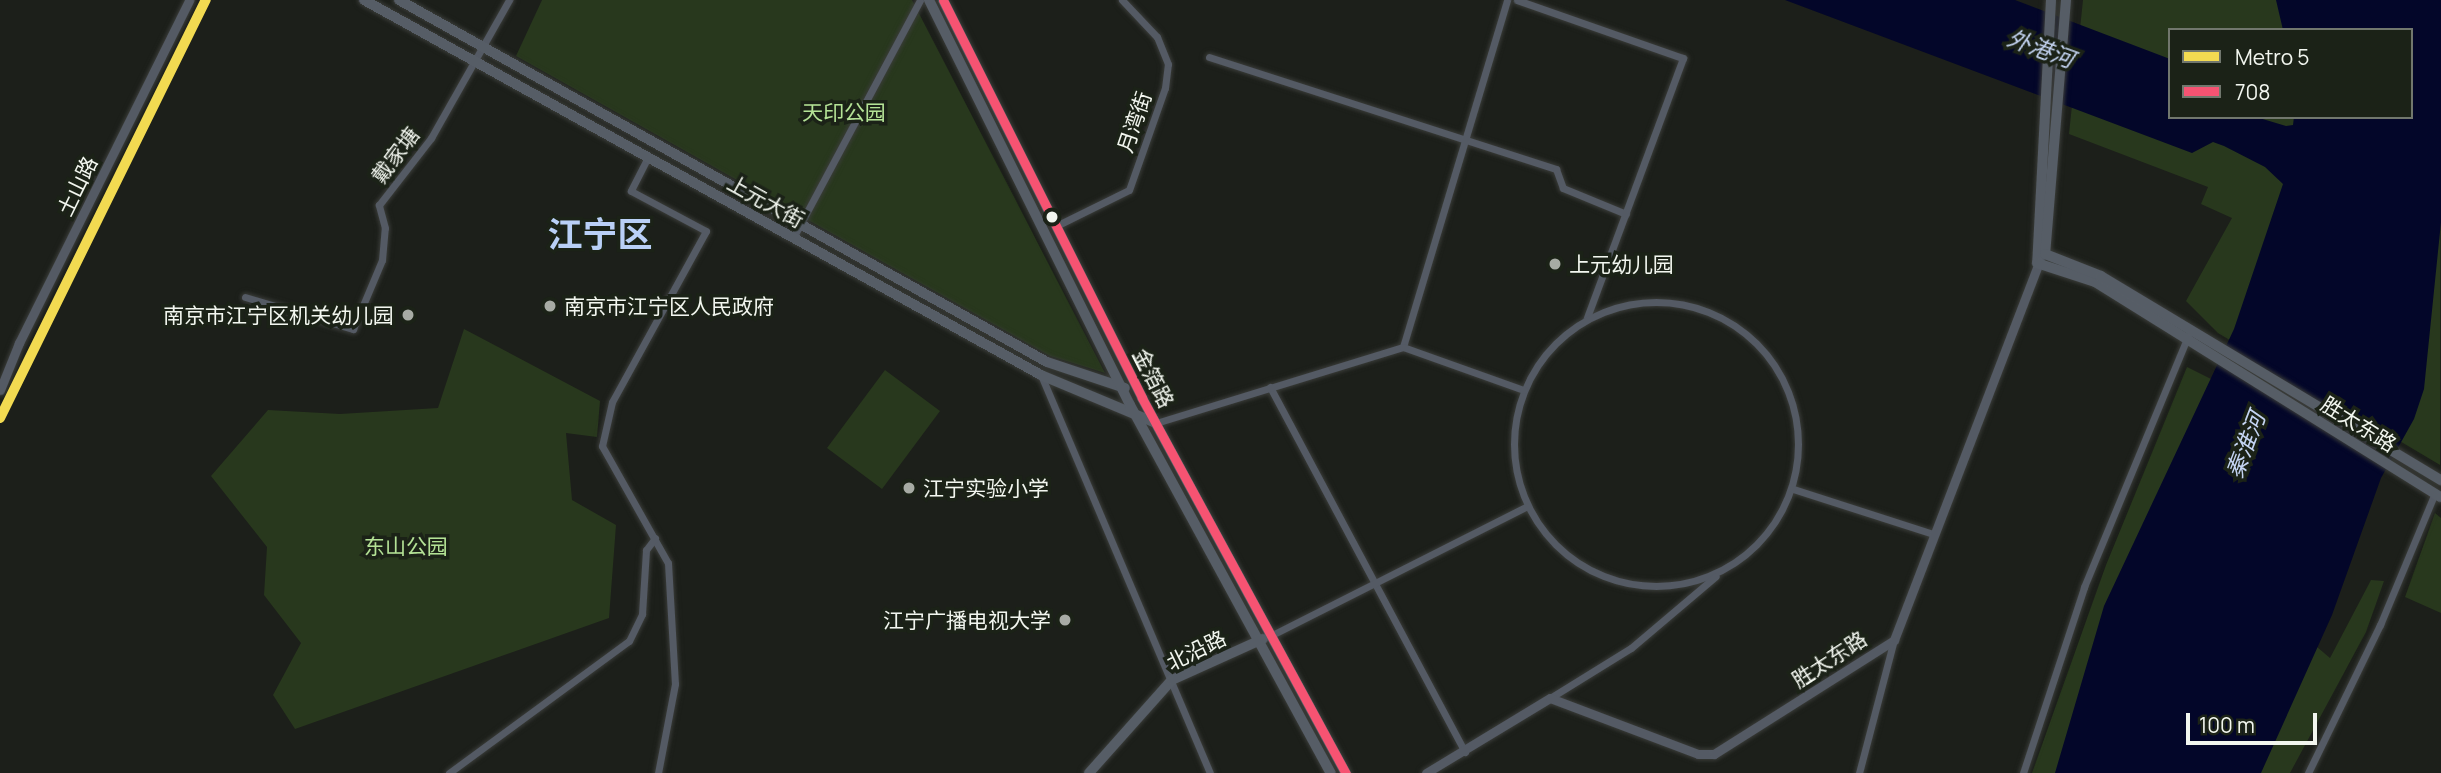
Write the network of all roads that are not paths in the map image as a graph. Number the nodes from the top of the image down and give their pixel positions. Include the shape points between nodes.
1 (190, 0) edge
2 (364, 0) edge
3 (399, 0) edge
4 (509, 0) edge
5 (920, 0) edge
6 (929, 0) edge
7 (943, 0) edge
8 (1122, 0) edge
9 (1507, 0) edge
10 (1517, 0) edge
11 (2050, 0) edge
12 (2066, 0) edge
13 (483, 46) junction
14 (1209, 57) dead end
15 (475, 60) junction
16 (1465, 140) junction
17 (648, 157) junction
18 (1626, 214) junction
19 (801, 224) junction
20 (1056, 226) junction
21 (793, 238) junction
22 (2041, 258) junction
23 (245, 297) dead end
24 (1587, 317) junction
25 (2194, 338) junction
26 (1403, 347) junction
27 (1041, 375) junction
28 (1121, 386) junction
29 (1270, 387) junction
30 (0, 390) edge
31 (1524, 390) junction
32 (1142, 398) junction
33 (1136, 415) junction
34 (1156, 423) junction
35 (2441, 480) edge
36 (1793, 489) junction
37 (2438, 495) edge
38 (1527, 506) junction
39 (1933, 534) junction
40 (655, 538) junction
41 (1719, 573) junction
42 (1378, 583) junction
43 (1272, 635) junction
44 (1260, 640) junction
45 (1894, 640) junction
46 (1172, 680) junction
47 (1550, 698) junction
48 (1465, 752) junction
49 (1345, 770) edge
50 (449, 773) edge
51 (659, 773) edge
52 (1089, 773) edge
53 (1210, 773) edge
54 (1331, 773) edge
55 (1426, 773) edge
56 (1859, 773) edge
57 (2022, 773) edge
58 (2308, 773) edge

1 - 30 street, 土山路 via 19,343
2 - 15 main road, 上元大街
3 - 13 main road, 上元大街
4 - 13 street
5 - 19 street
6 - 28 main road, 金箔路
7 - 20 main road, 金箔路
8 - 20 street, 月湾街 via 1157,37 1168,64 1165,88 1129,190
9 - 16 street
10 - 18 street via 1683,58
11 - 22 main road, 胜太东路
12 - 22 main road, 胜太东路
13 - 15 street
13 - 19 main road, 上元大街
14 - 16 street
15 - 17 main road, 上元大街
15 - 23 street, 戴家塘 via 430,138 379,205 385,228 382,260 352,329
16 - 18 street via 1556,169 1563,188
16 - 26 street
17 - 21 main road, 上元大街
17 - 40 street via 631,191 706,231 612,402 602,446
18 - 24 street
19 - 21 street
19 - 28 main road, 上元大街 via 1046,362
20 - 32 main road, 金箔路
21 - 27 main road, 上元大街
22 - 25 main road, 胜太东路 via 2101,276
22 - 39 street, 胜太东路
24 - 31 street via 1557,339 1534,368
24 - 36 street via 1633,302 1682,303 1728,320 1756,343 1790,393 1800,440
25 - 35 main road, 胜太东路
25 - 37 main road, 胜太东路
25 - 57 street via 2084,587
26 - 29 street
26 - 31 street
27 - 33 main road, 上元大街
27 - 46 street
28 - 32 main road, 上元大街
28 - 33 main road, 金箔路
29 - 34 street
29 - 42 street
31 - 38 street via 1513,437 1516,473
32 - 34 main road, 金箔路
33 - 34 main road, 上元大街
33 - 44 main road, 金箔路
34 - 43 main road, 金箔路
36 - 39 street
36 - 41 street via 1776,523 1751,552
37 - 58 street
38 - 41 street via 1554,544 1592,571 1636,586 1682,585
38 - 42 street
39 - 45 street, 胜太东路
40 - 50 street via 646,550 642,614 629,641
40 - 51 street via 668,563 675,684
41 - 47 street via 1631,648
42 - 43 street
42 - 48 street
43 - 44 main road, 北沿路
43 - 49 main road, 金箔路
44 - 46 main road, 北沿路
44 - 54 main road, 金箔路
45 - 47 street, 胜太东路 via 1714,754 1698,754
45 - 56 street
46 - 52 main road, 北沿路
46 - 53 street
47 - 48 street
48 - 55 street

